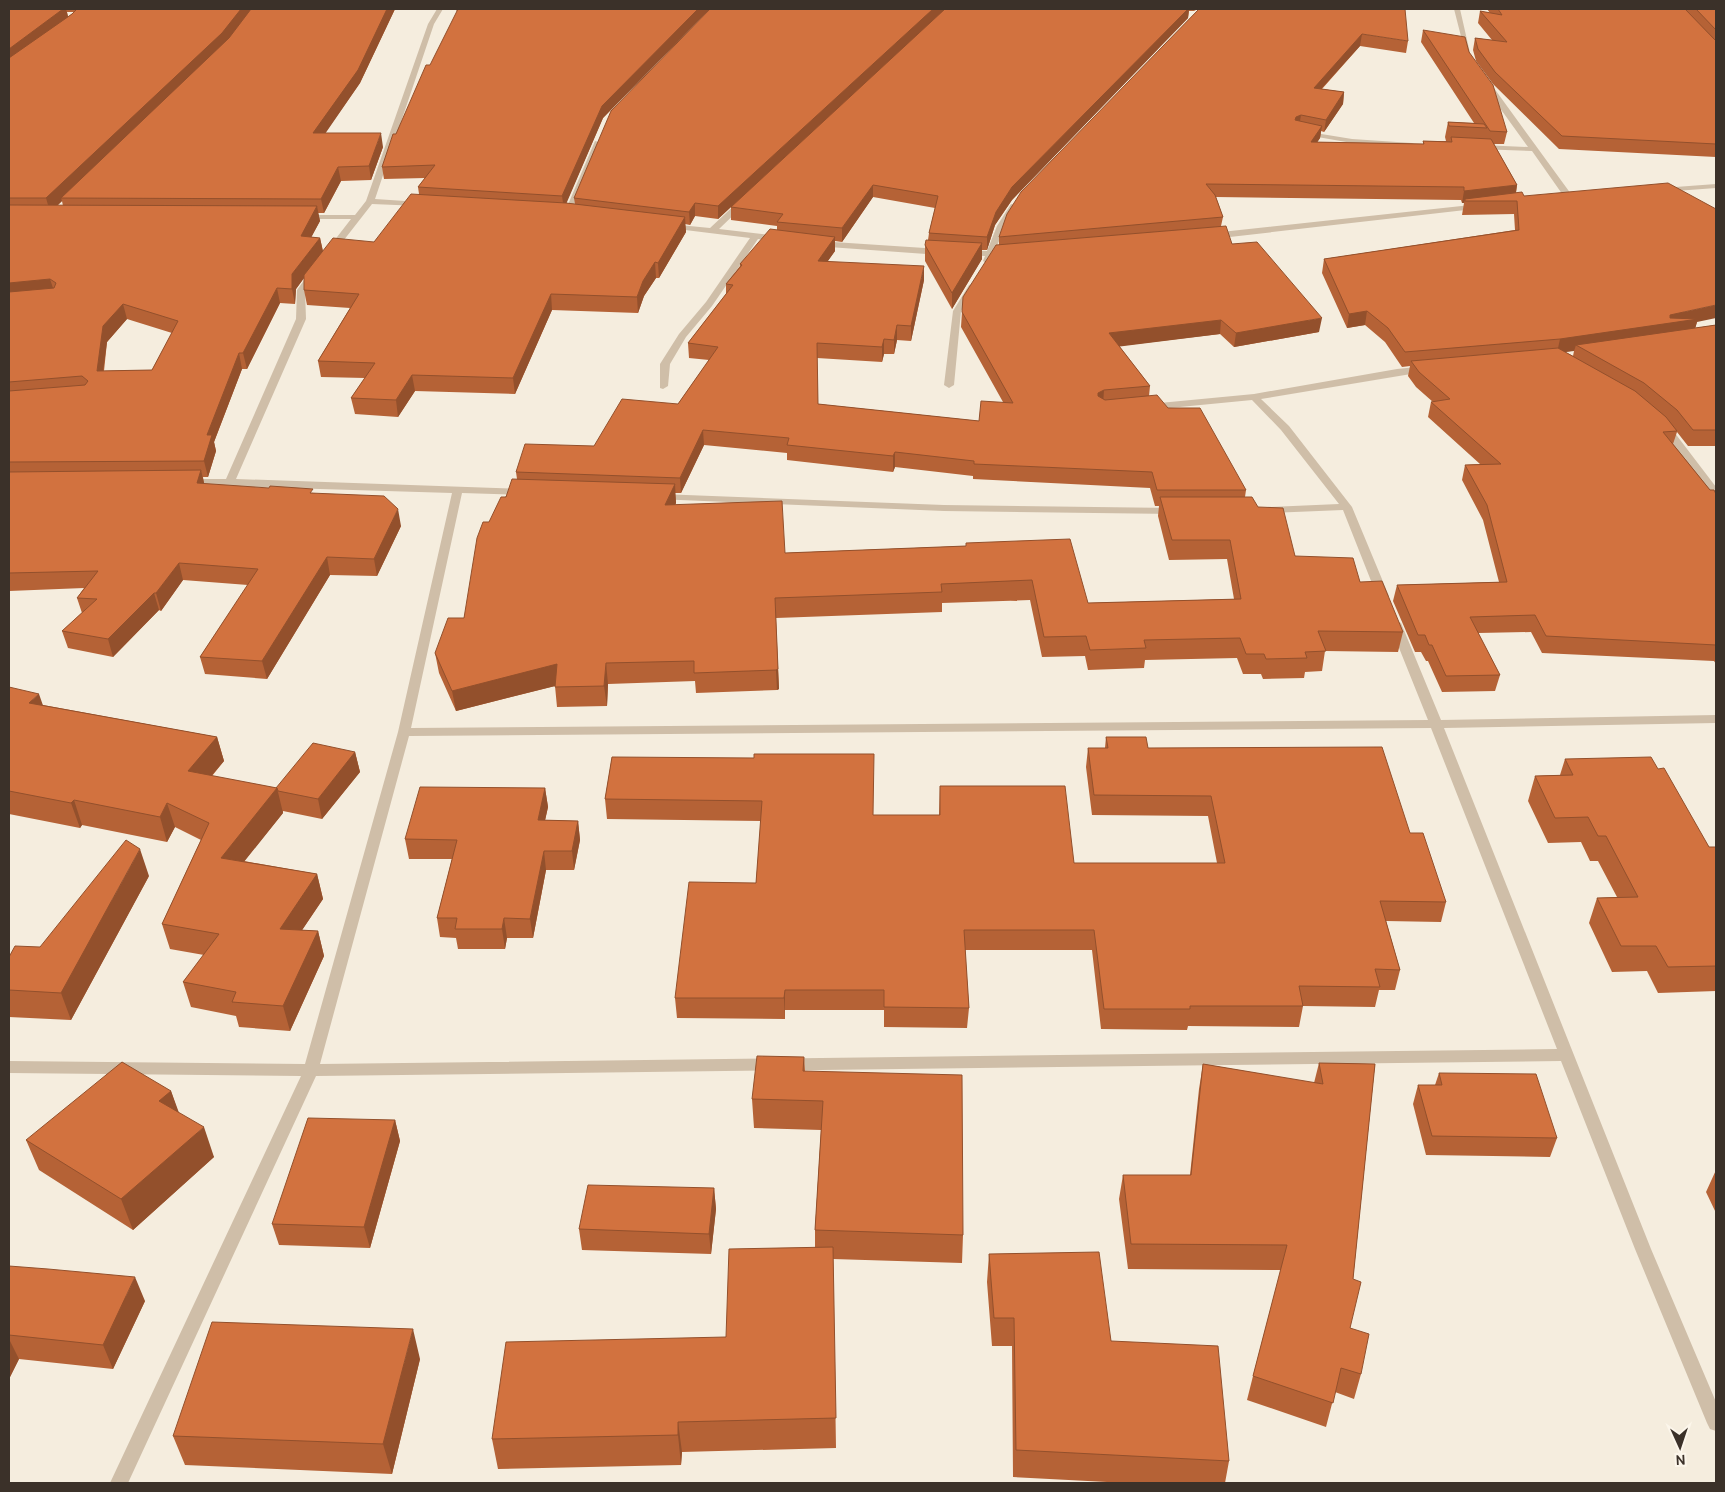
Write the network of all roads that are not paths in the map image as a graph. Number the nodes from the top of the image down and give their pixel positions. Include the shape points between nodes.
1 (440, 9) edge
2 (1457, 9) edge
3 (1470, 62) edge
4 (1482, 78) edge
5 (1299, 131) edge
6 (599, 139) edge
7 (1424, 145) edge
8 (1473, 147) edge
9 (1532, 149) junction
10 (1716, 186) edge
11 (1657, 190) edge
12 (1022, 196) edge
13 (1568, 196) junction
14 (1577, 196) edge
15 (1558, 197) edge
16 (748, 198) edge
17 (370, 201) junction
18 (427, 205) edge
19 (1490, 205) edge
20 (577, 215) edge
21 (297, 217) edge
22 (356, 217) junction
23 (664, 226) edge
24 (712, 231) junction
25 (756, 236) junction
26 (1207, 237) edge
27 (785, 240) edge
28 (804, 242) edge
29 (1011, 253) edge
30 (991, 255) junction
31 (981, 271) edge
32 (976, 279) edge
33 (1435, 369) edge
34 (949, 385) dead end
35 (663, 386) dead end
36 (1254, 397) junction
37 (1140, 408) edge
38 (1654, 418) edge
39 (172, 482) edge
40 (230, 482) junction
41 (458, 489) junction
42 (538, 492) edge
43 (1716, 494) edge
44 (648, 496) edge
45 (1347, 508) junction
46 (1257, 510) edge
47 (1189, 511) edge
48 (1716, 719) edge
49 (1436, 724) junction
50 (404, 732) junction
51 (1567, 1055) junction
52 (9, 1067) edge
53 (311, 1070) junction
54 (1716, 1423) edge
55 (119, 1483) edge

1 - 17 street via 431,24
2 - 3 street
4 - 9 street
5 - 7 street via 1352,141
6 - 20 street via 563,214
8 - 9 street
9 - 13 street
10 - 11 street
12 - 30 street via 1000,226
13 - 14 street
13 - 15 street
16 - 24 street
17 - 18 street
17 - 22 street
19 - 26 street
21 - 22 street
22 - 40 street via 301,290 301,318
23 - 24 street
24 - 25 street
25 - 27 street
25 - 35 street via 709,304 682,336 665,364
28 - 30 street
29 - 30 street
30 - 31 street
32 - 34 street via 957,311
33 - 36 street via 1398,372
36 - 37 street
36 - 45 street via 1285,428
38 - 43 street via 1667,429
39 - 40 street
40 - 41 street
41 - 42 street
41 - 50 street
44 - 47 street via 944,508
45 - 46 street
45 - 49 street
48 - 49 street
49 - 50 street
49 - 51 street
50 - 53 street
51 - 53 street
51 - 54 street
52 - 53 street
53 - 55 street

